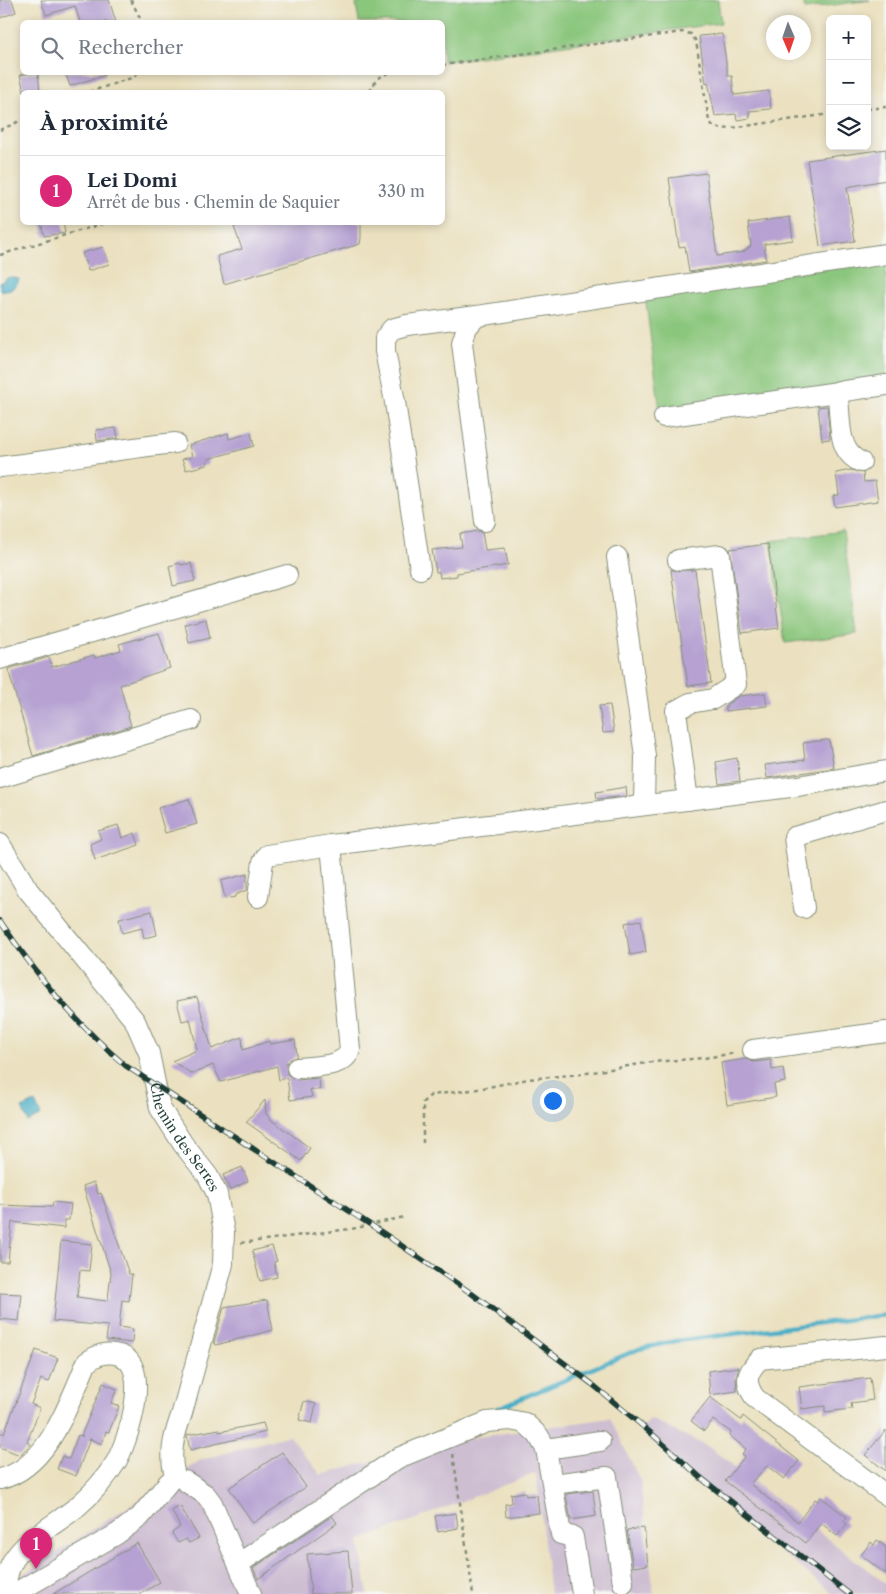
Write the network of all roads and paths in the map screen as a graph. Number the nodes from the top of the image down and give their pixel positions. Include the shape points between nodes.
1 (131, 0) edge
2 (141, 20) edge
3 (445, 64) edge
4 (136, 75) edge
5 (381, 75) edge
6 (94, 90) edge
7 (371, 90) edge
8 (886, 107) edge
9 (871, 109) edge
10 (826, 115) edge
11 (20, 121) edge
12 (0, 130) edge
13 (98, 225) edge
14 (886, 254) edge
15 (0, 255) edge
16 (477, 316) junction
17 (886, 385) edge
18 (839, 391) junction
19 (664, 417) dead end
20 (175, 443) dead end
21 (861, 462) dead end
22 (0, 467) edge
23 (485, 521) dead end
24 (617, 557) dead end
25 (678, 560) dead end
26 (420, 568) dead end
27 (287, 575) dead end
28 (0, 659) edge
29 (191, 720) dead end
30 (886, 771) edge
31 (0, 778) edge
32 (688, 800) junction
33 (644, 805) junction
34 (886, 810) edge
35 (0, 844) edge
36 (331, 845) junction
37 (258, 897) dead end
38 (804, 908) dead end
39 (886, 1032) edge
40 (753, 1050) joint
41 (297, 1068) dead end
42 (423, 1143) dead end
43 (404, 1217) dead end
44 (224, 1244) junction
45 (886, 1346) edge
46 (450, 1437) junction
47 (600, 1441) dead end
48 (546, 1449) junction
49 (0, 1479) edge
50 (176, 1479) junction
51 (553, 1484) junction
52 (886, 1495) edge
53 (238, 1562) junction
54 (623, 1583) dead end
55 (7, 1594) edge
56 (14, 1594) edge
57 (251, 1594) edge
58 (473, 1594) edge
59 (582, 1594) edge

1 - 2 path
3 - 10 path via 682,32 690,34 696,41 709,120 714,127 724,129
4 - 6 path
5 - 7 path
8 - 9 path
11 - 12 path
13 - 15 path
14 - 16 street
16 - 23 street via 467,327 462,343
16 - 26 street via 407,325 392,329 385,338
17 - 18 street
18 - 19 street
18 - 21 street via 845,450
20 - 22 street
24 - 33 street via 645,756
25 - 32 street via 720,554 736,684 713,699 690,703 676,711
27 - 28 street
29 - 31 street
30 - 32 street
32 - 33 street
33 - 36 street
34 - 38 street via 794,837
35 - 44 street, Chemin des Serres via 28,890 135,1021 149,1053 160,1108 217,1194
36 - 37 street via 267,855
36 - 41 street via 350,1050 341,1062
39 - 40 street
40 - 42 path via 528,1079 432,1095 423,1102
43 - 44 path via 357,1228
44 - 50 street, Chemin des Serres via 219,1278 175,1433 172,1451
45 - 52 street via 760,1359 752,1366 748,1388 755,1398
46 - 48 street via 487,1422 510,1420 525,1423 538,1435
46 - 53 street via 398,1458
46 - 58 path
47 - 48 street
48 - 51 street
49 - 55 street via 36,1460 66,1411 87,1362 105,1353 128,1359 135,1376 136,1402 131,1425 116,1461 79,1506 15,1555 5,1581
50 - 53 street via 206,1495 212,1503
50 - 56 street via 140,1517
51 - 54 street via 607,1477
51 - 59 street via 561,1534 573,1537
53 - 57 street

